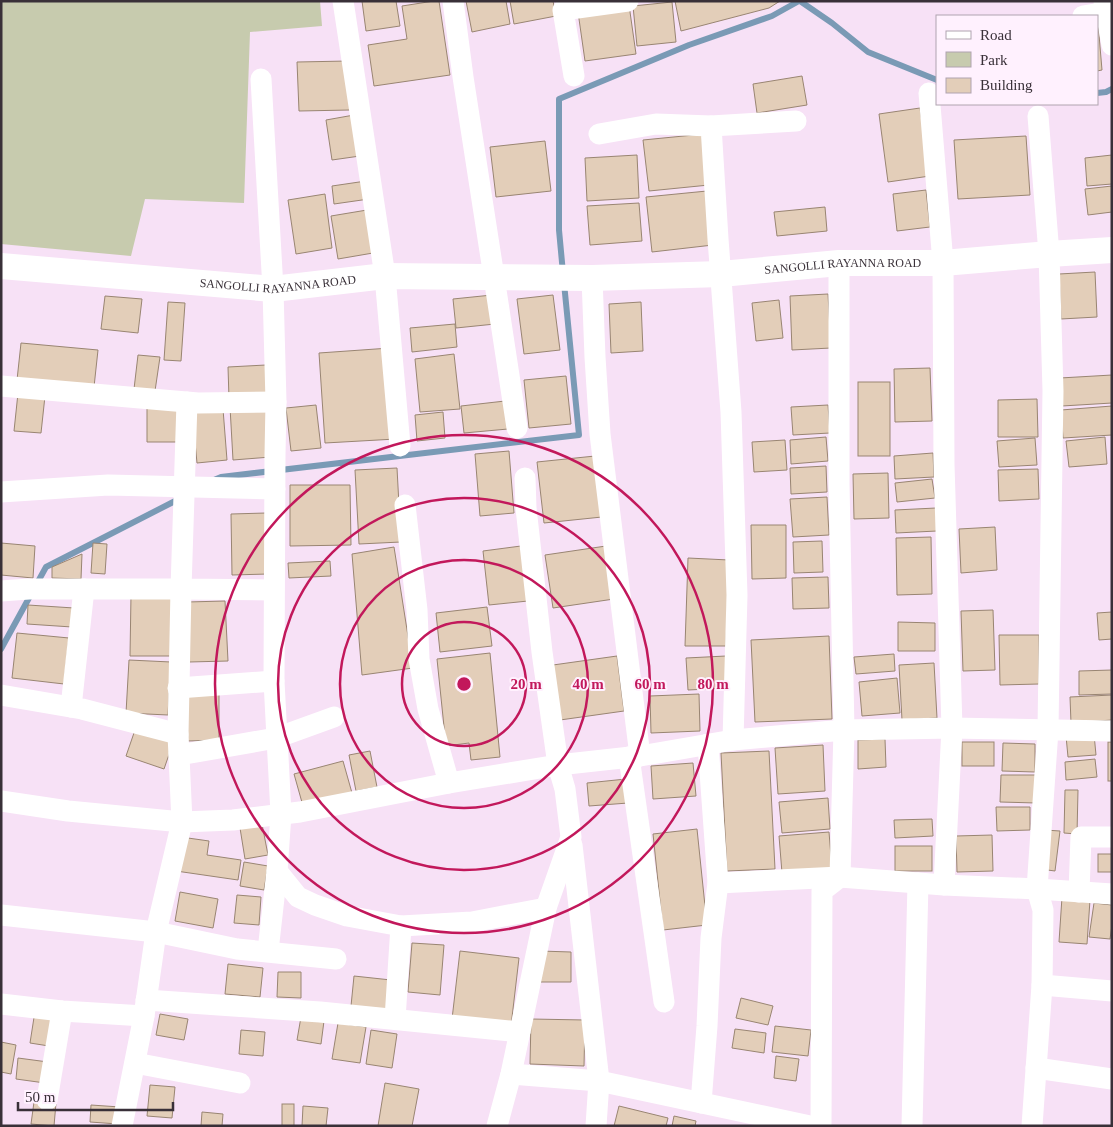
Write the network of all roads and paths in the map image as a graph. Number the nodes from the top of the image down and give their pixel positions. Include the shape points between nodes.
1 (344, 1) edge
2 (453, 1) edge
3 (628, 1) edge
4 (562, 6) edge
5 (1107, 8) edge
6 (1086, 15) edge
7 (1112, 45) edge
8 (574, 76) dead end
9 (261, 79) dead end
10 (929, 93) dead end
11 (1038, 116) dead end
12 (796, 121) dead end
13 (711, 126) junction
14 (599, 134) dead end
15 (1112, 250) edge
16 (1049, 254) junction
17 (838, 263) junction
18 (943, 263) junction
19 (1, 266) edge
20 (721, 274) junction
21 (385, 276) junction
22 (494, 277) junction
23 (573, 277) junction
24 (273, 289) junction
25 (1, 386) edge
26 (187, 402) junction
27 (276, 402) junction
28 (517, 428) dead end
29 (400, 446) dead end
30 (525, 478) dead end
31 (185, 487) junction
32 (275, 489) junction
33 (1, 492) edge
34 (405, 505) dead end
35 (84, 589) junction
36 (181, 589) junction
37 (274, 590) junction
38 (1, 591) edge
39 (274, 680) junction
40 (178, 688) junction
41 (1, 695) edge
42 (72, 707) junction
43 (334, 718) dead end
44 (952, 728) junction
45 (844, 730) junction
46 (1048, 730) junction
47 (1112, 731) edge
48 (276, 738) junction
49 (733, 740) junction
50 (178, 744) junction
51 (708, 744) junction
52 (634, 756) junction
53 (558, 765) junction
54 (449, 783) junction
55 (1, 801) edge
56 (281, 814) junction
57 (182, 822) junction
58 (571, 837) junction
59 (1112, 837) edge
60 (277, 871) junction
61 (840, 877) junction
62 (718, 883) junction
63 (918, 883) junction
64 (944, 885) junction
65 (1037, 888) junction
66 (1079, 892) junction
67 (1112, 894) edge
68 (546, 908) junction
69 (1, 915) edge
70 (401, 926) junction
71 (156, 932) junction
72 (268, 952) junction
73 (336, 958) dead end
74 (1042, 985) junction
75 (1112, 991) edge
76 (664, 1002) dead end
77 (1, 1004) edge
78 (145, 1008) junction
79 (62, 1011) junction
80 (395, 1019) junction
81 (520, 1032) junction
82 (135, 1063) junction
83 (1036, 1068) junction
84 (511, 1074) junction
85 (1112, 1078) edge
86 (599, 1081) junction
87 (240, 1084) dead end
88 (47, 1100) dead end
89 (702, 1103) junction
90 (122, 1126) edge
91 (497, 1126) edge
92 (596, 1126) edge
93 (810, 1126) edge
94 (821, 1126) edge
95 (912, 1126) edge
96 (1032, 1126) edge

1 - 21 street
2 - 22 street
3 - 4 street
4 - 8 street
5 - 6 street
5 - 7 street
9 - 24 street
10 - 18 street
11 - 16 street
12 - 13 street
13 - 14 street via 656,124
13 - 20 street
15 - 16 street, SANGOLLI RAYANNA ROAD
16 - 18 street, SANGOLLI RAYANNA ROAD
16 - 46 street via 1053,391
17 - 18 street, SANGOLLI RAYANNA ROAD
17 - 20 street, SANGOLLI RAYANNA ROAD
17 - 45 street
18 - 44 street via 944,464
19 - 24 street, SANGOLLI RAYANNA ROAD
20 - 23 street, SANGOLLI RAYANNA ROAD
20 - 49 street via 731,412 736,575
21 - 22 street, SANGOLLI RAYANNA ROAD
21 - 24 street, SANGOLLI RAYANNA ROAD
21 - 29 street
22 - 23 street, SANGOLLI RAYANNA ROAD
22 - 28 street
23 - 52 street via 595,357
24 - 27 street
25 - 26 street
26 - 27 street
26 - 31 street
27 - 32 street
30 - 53 street via 542,652
31 - 32 street
31 - 33 street via 108,485
31 - 36 street
32 - 37 street
34 - 54 street via 419,659 428,709
35 - 36 street
35 - 38 street
35 - 42 street
36 - 37 street
36 - 40 street
37 - 39 street
39 - 40 street
39 - 48 street
40 - 50 street
41 - 42 street
42 - 50 street
43 - 48 street
44 - 45 street
44 - 46 street
44 - 64 street
45 - 49 street
45 - 61 street
46 - 47 street
46 - 65 street
48 - 50 street
48 - 56 street
49 - 51 street
50 - 57 street
51 - 52 street
51 - 62 street
52 - 53 street
52 - 76 street
53 - 54 street
53 - 58 street via 565,789
54 - 56 street
55 - 57 street
56 - 57 street
56 - 60 street
57 - 71 street
58 - 68 street
58 - 86 street
59 - 66 street via 1081,837
60 - 70 street via 298,897 347,916
60 - 72 street
61 - 62 street
61 - 63 street
61 - 94 street via 822,891
62 - 89 street via 711,938
63 - 64 street
63 - 95 street
64 - 65 street
65 - 66 street
65 - 74 street via 1043,910
66 - 67 street
68 - 70 street via 472,922
68 - 81 street
69 - 71 street
70 - 80 street
71 - 72 street
71 - 78 street
72 - 73 street
74 - 75 street
74 - 83 street
77 - 79 street
78 - 79 street
78 - 80 street via 272,1009
78 - 82 street
79 - 88 street
80 - 81 street
81 - 84 street
82 - 87 street
82 - 90 street
83 - 85 street
83 - 96 street
84 - 86 street
84 - 91 street
86 - 89 street
86 - 92 street
89 - 93 street

